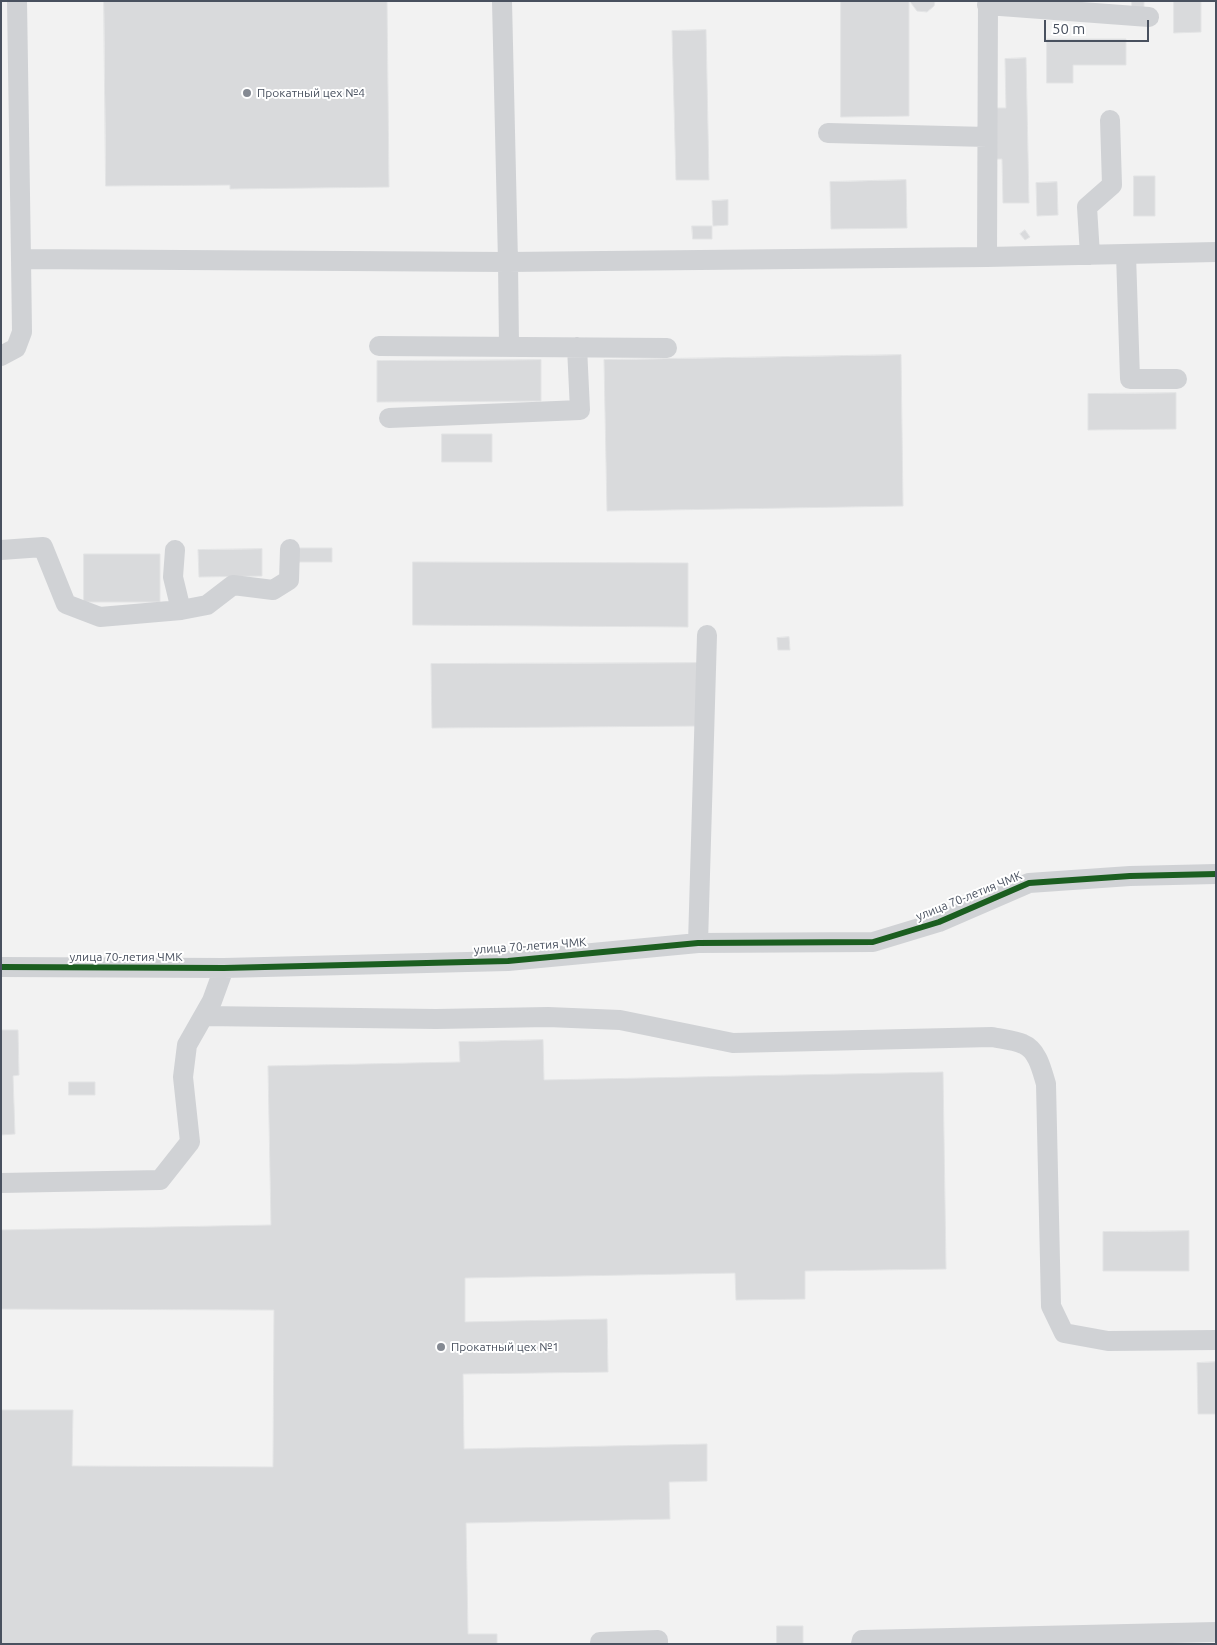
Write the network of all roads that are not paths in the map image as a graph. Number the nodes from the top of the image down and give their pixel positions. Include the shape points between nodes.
1 (17, 1) edge
2 (502, 1) edge
3 (987, 3) edge
4 (1149, 17) dead end
5 (1110, 120) dead end
6 (828, 133) dead end
7 (987, 137) junction
8 (1216, 252) edge
9 (1090, 254) junction
10 (1126, 254) junction
11 (987, 257) junction
12 (21, 258) junction
13 (508, 262) junction
14 (379, 346) dead end
15 (509, 346) junction
16 (577, 347) junction
17 (667, 348) dead end
18 (1, 356) edge
19 (1178, 379) dead end
20 (390, 418) dead end
21 (290, 549) dead end
22 (1, 550) edge
23 (174, 550) dead end
24 (181, 610) junction
25 (708, 635) dead end
26 (1216, 874) edge
27 (698, 943) junction
28 (1, 967) edge
29 (224, 968) junction
30 (204, 1016) junction
31 (1, 1183) edge
32 (1216, 1340) edge
33 (1216, 1632) edge
34 (600, 1642) dead end
35 (658, 1644) edge
36 (861, 1644) edge

1 - 12 street
2 - 13 street
3 - 4 street
3 - 7 street
5 - 9 street via 1112,185 1088,207
6 - 7 street
7 - 11 street
8 - 10 street
9 - 10 street
9 - 11 street
10 - 19 street via 1130,379
11 - 13 street
12 - 13 street
12 - 18 street via 22,332 16,348
13 - 15 street
14 - 15 street
15 - 16 street
16 - 17 street
16 - 20 street via 580,410
21 - 24 street via 289,580 273,590 233,586 206,605
22 - 24 street via 43,547 66,604 100,617
23 - 24 street via 173,577
25 - 27 street
26 - 27 street, улица 70-летия ЧМК via 1029,884 939,922 873,942
27 - 29 street, улица 70-летия ЧМК via 508,961
28 - 29 street, улица 70-летия ЧМК
29 - 30 street
30 - 31 street via 187,1045 183,1077 190,1142 160,1180
30 - 32 street via 602,1019 733,1043 992,1037 1023,1043 1031,1049 1046,1084 1051,1306 1064,1334 1108,1340
33 - 36 street via 862,1640
34 - 35 street via 658,1640

